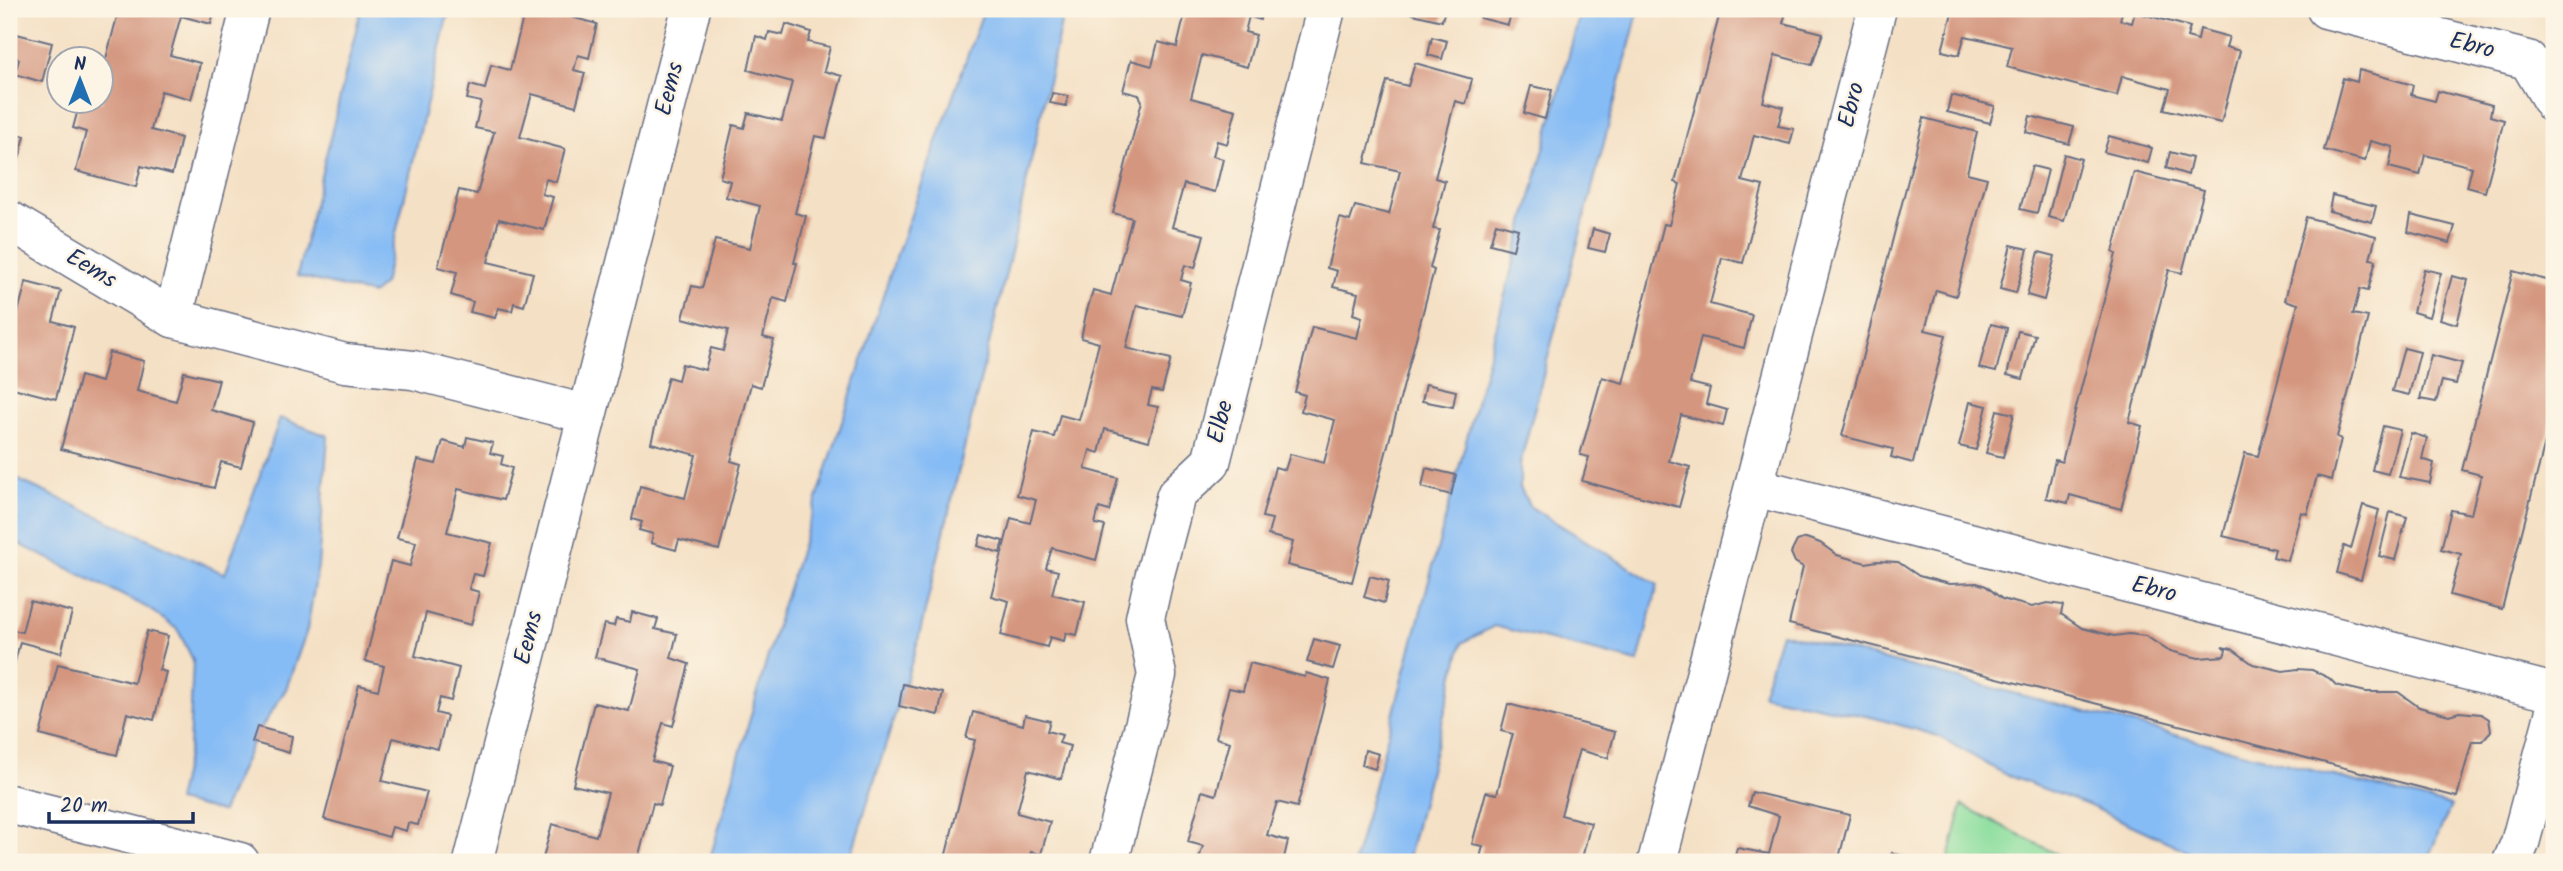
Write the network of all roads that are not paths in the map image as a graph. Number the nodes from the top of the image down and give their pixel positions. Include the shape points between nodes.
1 (250, 9) edge
2 (691, 9) edge
3 (1326, 9) edge
4 (1877, 9) edge
5 (2326, 9) edge
6 (2554, 104) edge
7 (9, 220) edge
8 (173, 318) junction
9 (586, 414) junction
10 (1755, 487) junction
11 (2554, 693) edge
12 (2554, 715) edge
13 (9, 804) edge
14 (240, 862) edge
15 (473, 862) edge
16 (1109, 862) edge
17 (1657, 862) edge
18 (2512, 862) edge

1 - 8 street
2 - 9 street, Eems
3 - 16 street, Elbe via 1211,462 1176,495 1154,578 1144,618 1157,675
4 - 10 street, Ebro
5 - 6 street, Ebro via 2528,60
7 - 8 street, Eems
8 - 9 street, Eems via 345,363 412,370
9 - 15 street, Eems
10 - 11 street, Ebro
10 - 17 street, Ebro
12 - 18 street
13 - 14 street

